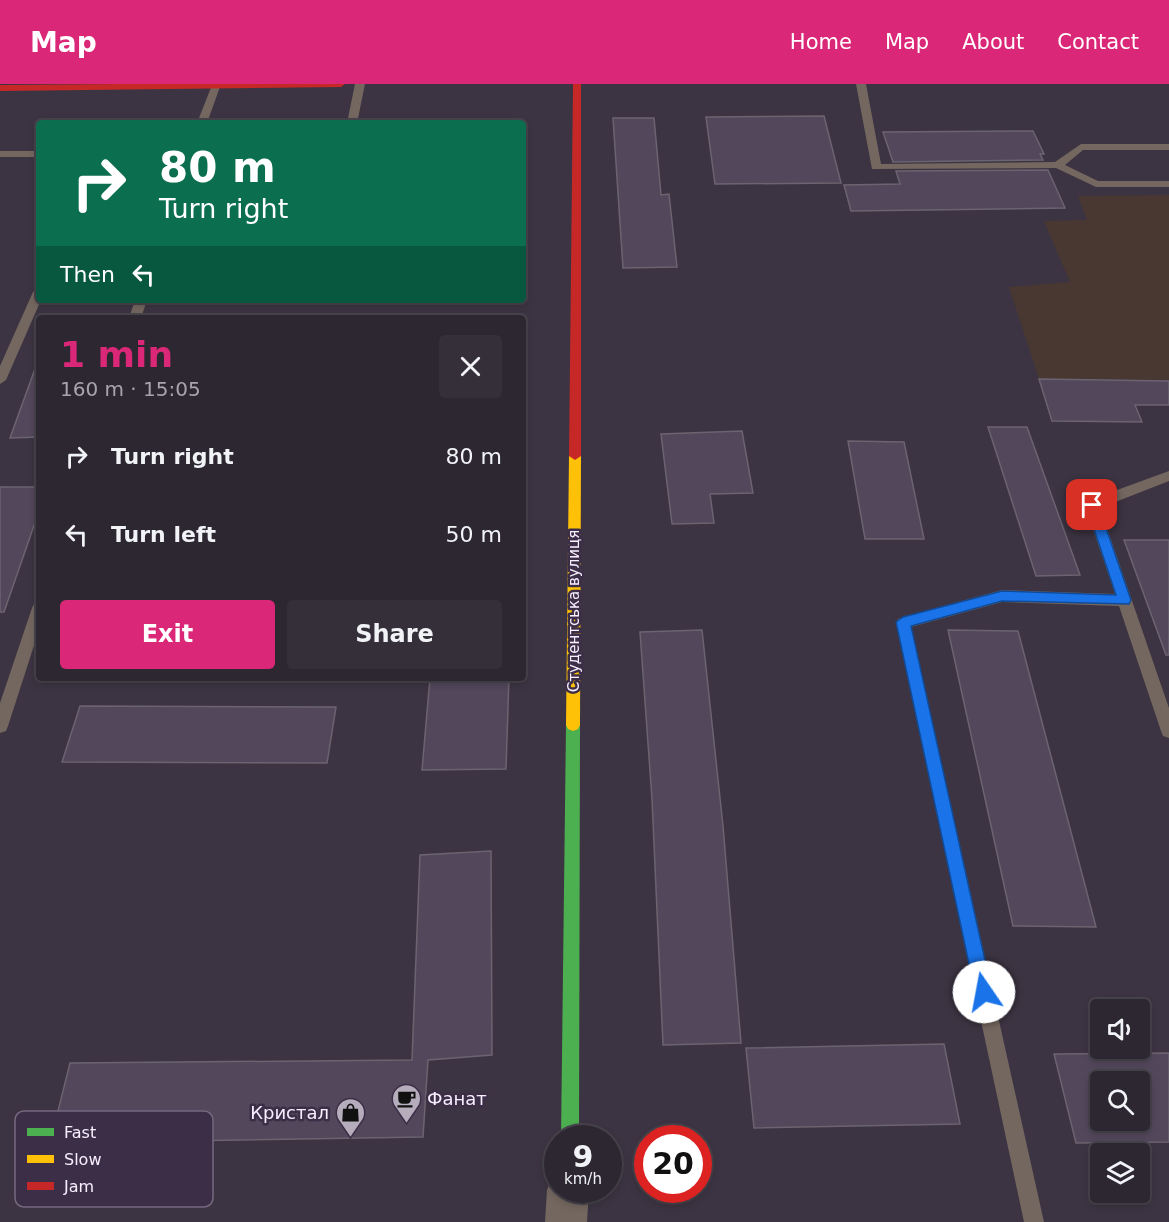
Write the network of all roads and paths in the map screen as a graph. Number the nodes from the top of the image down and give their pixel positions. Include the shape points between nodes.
1 (341, 84) edge
2 (360, 84) edge
3 (576, 84) edge
4 (861, 84) edge
5 (217, 86) junction
6 (0, 88) edge
7 (203, 120) edge
8 (353, 120) edge
9 (1169, 147) edge
10 (0, 154) edge
11 (36, 154) edge
12 (1058, 165) junction
13 (1169, 184) edge
14 (36, 299) edge
15 (0, 380) edge
16 (1169, 476) edge
17 (1125, 600) junction
18 (36, 617) edge
19 (0, 726) edge
20 (1169, 731) edge
21 (570, 1125) edge
22 (567, 1203) edge
23 (566, 1222) edge
24 (1034, 1222) edge

1 - 5 street
2 - 8 lane
3 - 21 street, Студентська вулиця
4 - 12 lane via 876,167
5 - 6 street
5 - 7 lane
9 - 12 lane via 1081,147
10 - 11 lane
12 - 13 lane via 1096,184
14 - 15 lane
16 - 17 lane via 1092,505
17 - 20 lane
17 - 24 lane via 1002,596 903,622
18 - 19 lane
22 - 23 street

